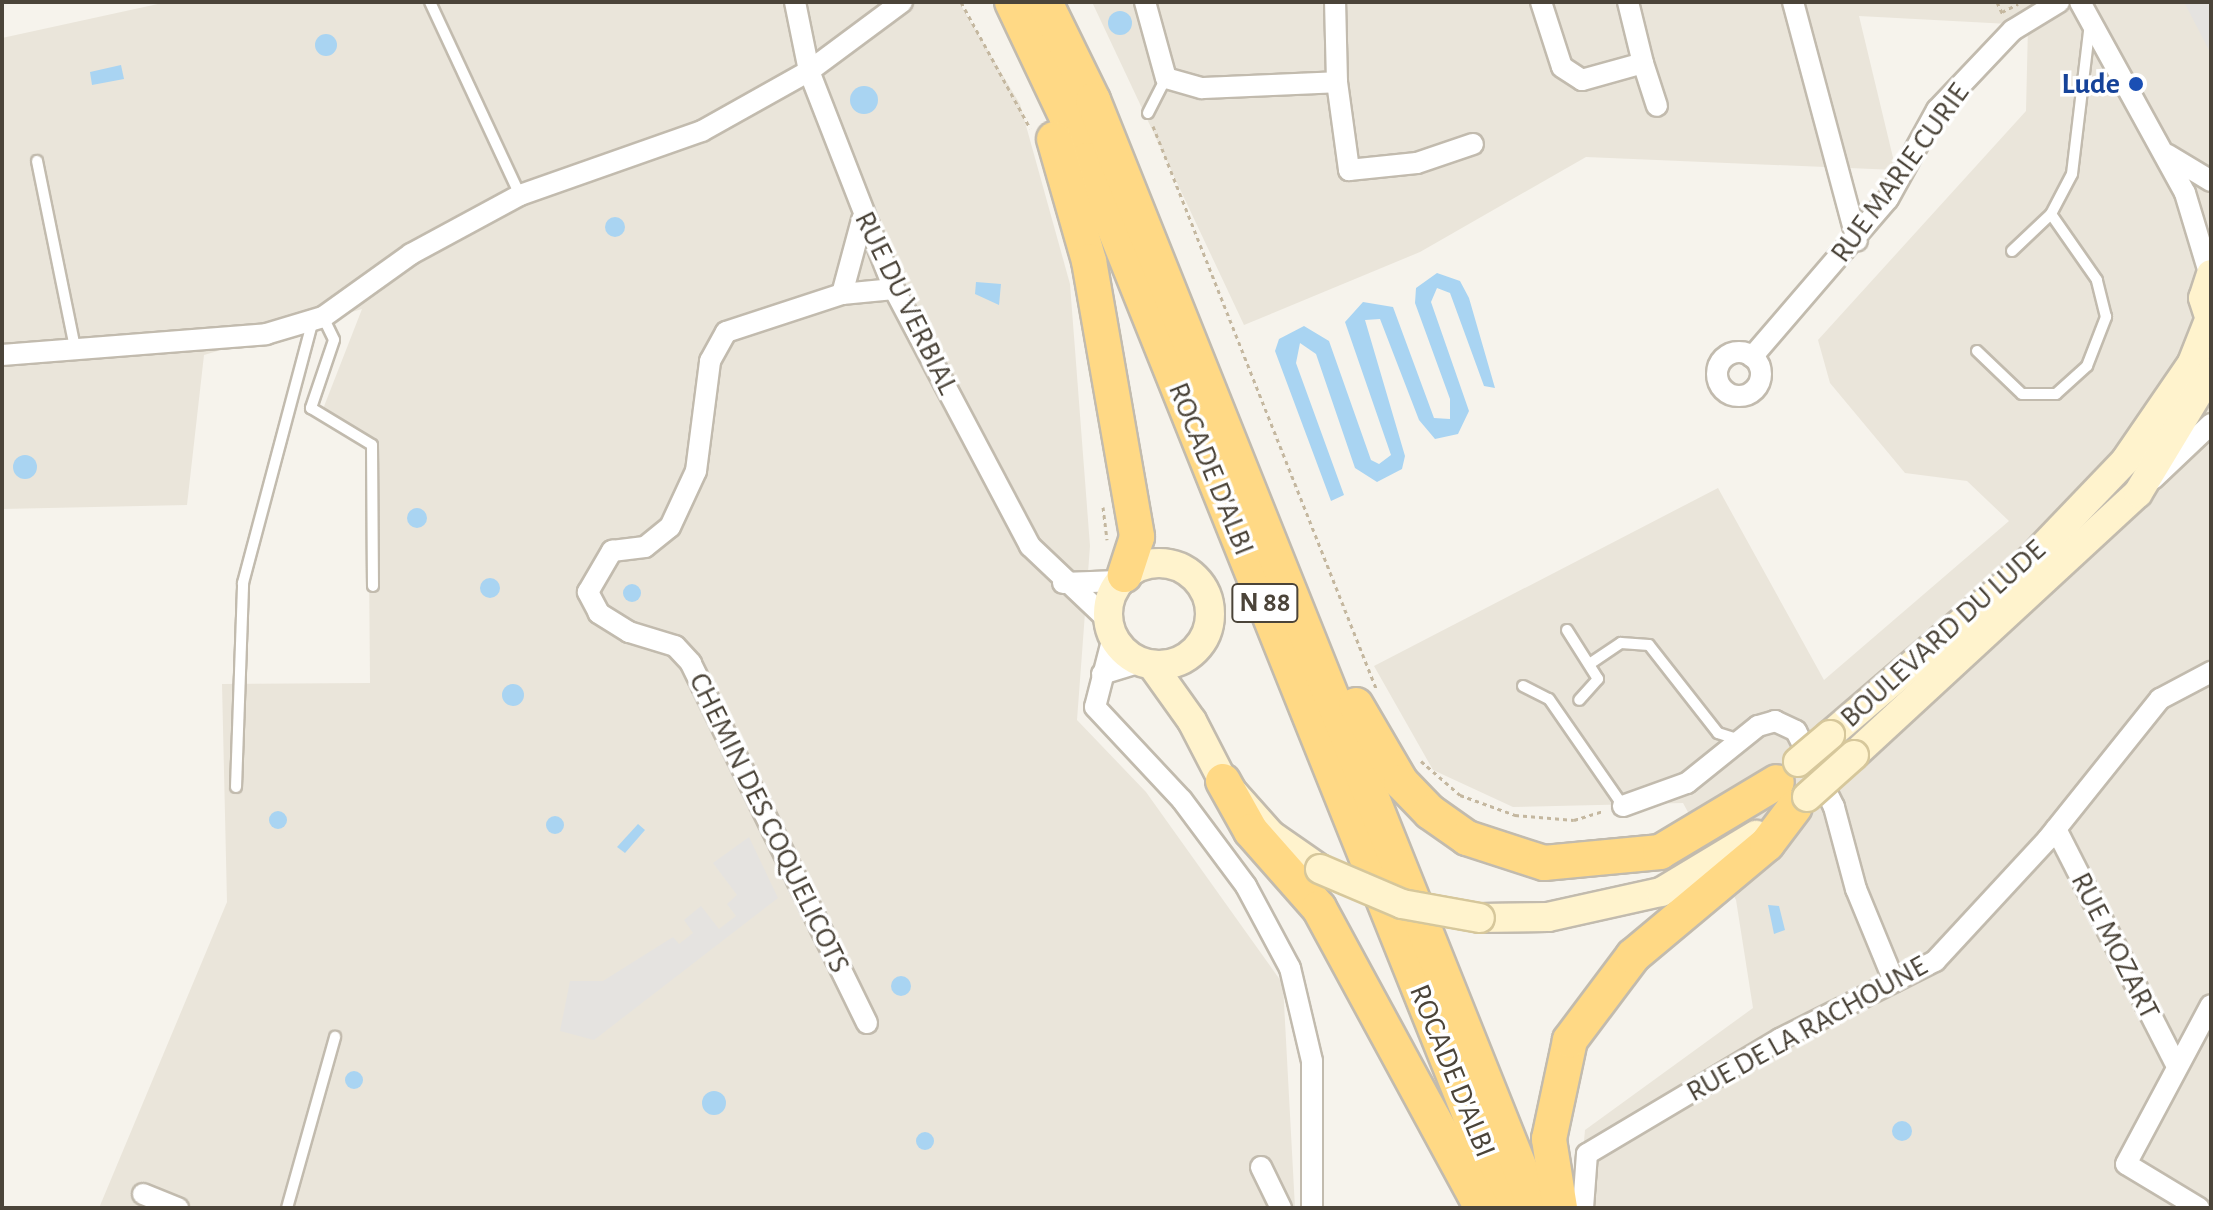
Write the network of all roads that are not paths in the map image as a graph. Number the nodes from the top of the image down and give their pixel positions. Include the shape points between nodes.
1 (430, 2) edge
2 (795, 2) edge
3 (902, 2) edge
4 (1010, 2) edge
5 (1045, 2) edge
6 (1145, 2) edge
7 (1335, 2) edge
8 (1541, 2) edge
9 (1628, 2) edge
10 (1793, 2) edge
11 (2059, 2) edge
12 (2080, 2) edge
13 (2090, 21) junction
14 (1643, 63) junction
15 (809, 71) junction
16 (1166, 78) junction
17 (1337, 82) junction
18 (1093, 100) junction
19 (1657, 106) dead end
20 (1148, 113) road end
21 (1473, 144) dead end
22 (2162, 150) junction
23 (37, 161) dead end
24 (2211, 181) edge
25 (2185, 193) junction
26 (520, 195) junction
27 (2051, 214) junction
28 (862, 220) junction
29 (2211, 225) edge
30 (1857, 241) junction
31 (2012, 251) dead end
32 (2210, 275) edge
33 (894, 289) junction
34 (842, 294) junction
35 (318, 318) junction
36 (2210, 321) edge
37 (75, 347) junction
38 (1977, 351) dead end
39 (2, 355) edge
40 (1752, 357) dead end
41 (2211, 372) edge
42 (2211, 424) edge
43 (2138, 493) junction
44 (1122, 578) junction
45 (1063, 583) junction
46 (373, 586) dead end
47 (1110, 629) junction
48 (1567, 630) dead end
49 (1200, 645) junction
50 (1591, 663) junction
51 (1146, 664) junction
52 (2211, 672) edge
53 (1102, 674) junction
54 (1523, 686) dead end
55 (1579, 700) dead end
56 (1192, 721) junction
57 (1736, 739) junction
58 (1223, 781) junction
59 (236, 787) dead end
60 (1794, 787) junction
61 (1623, 806) joint
62 (2056, 829) junction
63 (1894, 981) junction
64 (2211, 1005) edge
65 (867, 1023) dead end
66 (335, 1037) dead end
67 (2175, 1063) junction
68 (1261, 1167) dead end
69 (143, 1194) dead end
70 (178, 1208) edge
71 (287, 1208) edge
72 (1281, 1208) edge
73 (1312, 1208) edge
74 (1482, 1208) edge
75 (1507, 1208) edge
76 (1536, 1208) edge
77 (1560, 1208) edge
78 (1583, 1208) edge
79 (2199, 1208) edge

1 - 26 lane
2 - 15 street, RUE DU VERBIAL
3 - 15 street
4 - 44 highway via 1014,38 1069,177 1089,261 1137,537
4 - 75 highway, ROCADE D'ALBI / N 88 via 1087,160
5 - 18 highway, ROCADE D'ALBI / N 88
6 - 16 street
7 - 17 street
8 - 14 street via 1562,67 1582,80
9 - 14 street
10 - 30 street
11 - 30 street, RUE MARIE CURIE via 2013,30 1937,110
12 - 13 street
13 - 22 street
13 - 27 lane via 2072,174
14 - 19 street
15 - 26 street via 702,131
15 - 28 street, RUE DU VERBIAL
16 - 17 street via 1202,88
16 - 20 lane
17 - 21 street via 1344,162 1357,173
18 - 60 highway via 1225,386 1370,736 1430,812 1501,852 1586,864 1660,852
18 - 76 highway, ROCADE D'ALBI / N 88
22 - 24 street
22 - 25 street
23 - 37 lane
25 - 29 street
25 - 32 street
26 - 35 street via 411,254
27 - 31 lane
27 - 38 lane via 2097,280 2106,317 2087,366 2056,394 2022,394
28 - 33 street, RUE DU VERBIAL
28 - 34 street
30 - 40 street, RUE MARIE CURIE
32 - 36 main road via 2203,298
33 - 34 street, CHEMIN DES COQUELICOTS
33 - 45 street, RUE DU VERBIAL via 1030,546
34 - 65 street, CHEMIN DES COQUELICOTS via 726,332 710,361 696,471 670,527 645,547 612,551 588,592 599,613 629,632 675,646 691,663
35 - 37 street via 266,334
35 - 46 lane via 334,340 311,408 372,445
35 - 59 lane via 243,583
36 - 60 main road, BOULEVARD DU LUDE, bridge via 2192,363 2125,461 2011,580 1830,735
37 - 39 street
41 - 43 main road, BOULEVARD DU LUDE
42 - 43 street, BOULEVARD DU LUDE
43 - 60 main road, BOULEVARD DU LUDE, bridge via 1854,755
44 - 45 street
44 - 47 main road
44 - 49 main road via 1155,562 1193,576 1210,613
45 - 47 street, RUE DU VERBIAL
47 - 51 main road
47 - 53 street
48 - 50 lane
49 - 51 main road via 1179,661
49 - 56 main road
50 - 55 lane via 1598,679
50 - 57 lane via 1621,643 1649,645 1718,733
51 - 53 street
51 - 56 main road, BOULEVARD DU LUDE
52 - 62 street, RUE DE LA RACHOUNE via 2160,699
53 - 73 street via 1095,707 1103,724 1182,800 1246,886 1290,968 1312,1061
54 - 61 lane via 1549,699
56 - 58 main road, BOULEVARD DU LUDE
57 - 61 street via 1687,783
57 - 63 street via 1775,721 1796,731 1834,807 1856,889
58 - 60 main road, BOULEVARD DU LUDE, bridge via 1271,835 1320,869 1402,904 1480,918 1548,917 1625,900
58 - 74 highway via 1251,831 1319,908
60 - 77 highway via 1767,844 1633,956 1570,1040 1549,1139
62 - 63 street, RUE DE LA RACHOUNE via 1944,952
62 - 67 street, RUE MOZART
63 - 78 street, RUE DE LA RACHOUNE via 1780,1039 1587,1154
64 - 67 street, RUE MOZART
66 - 71 lane
67 - 79 street, RUE MOZART via 2126,1164
68 - 72 street
69 - 70 street

